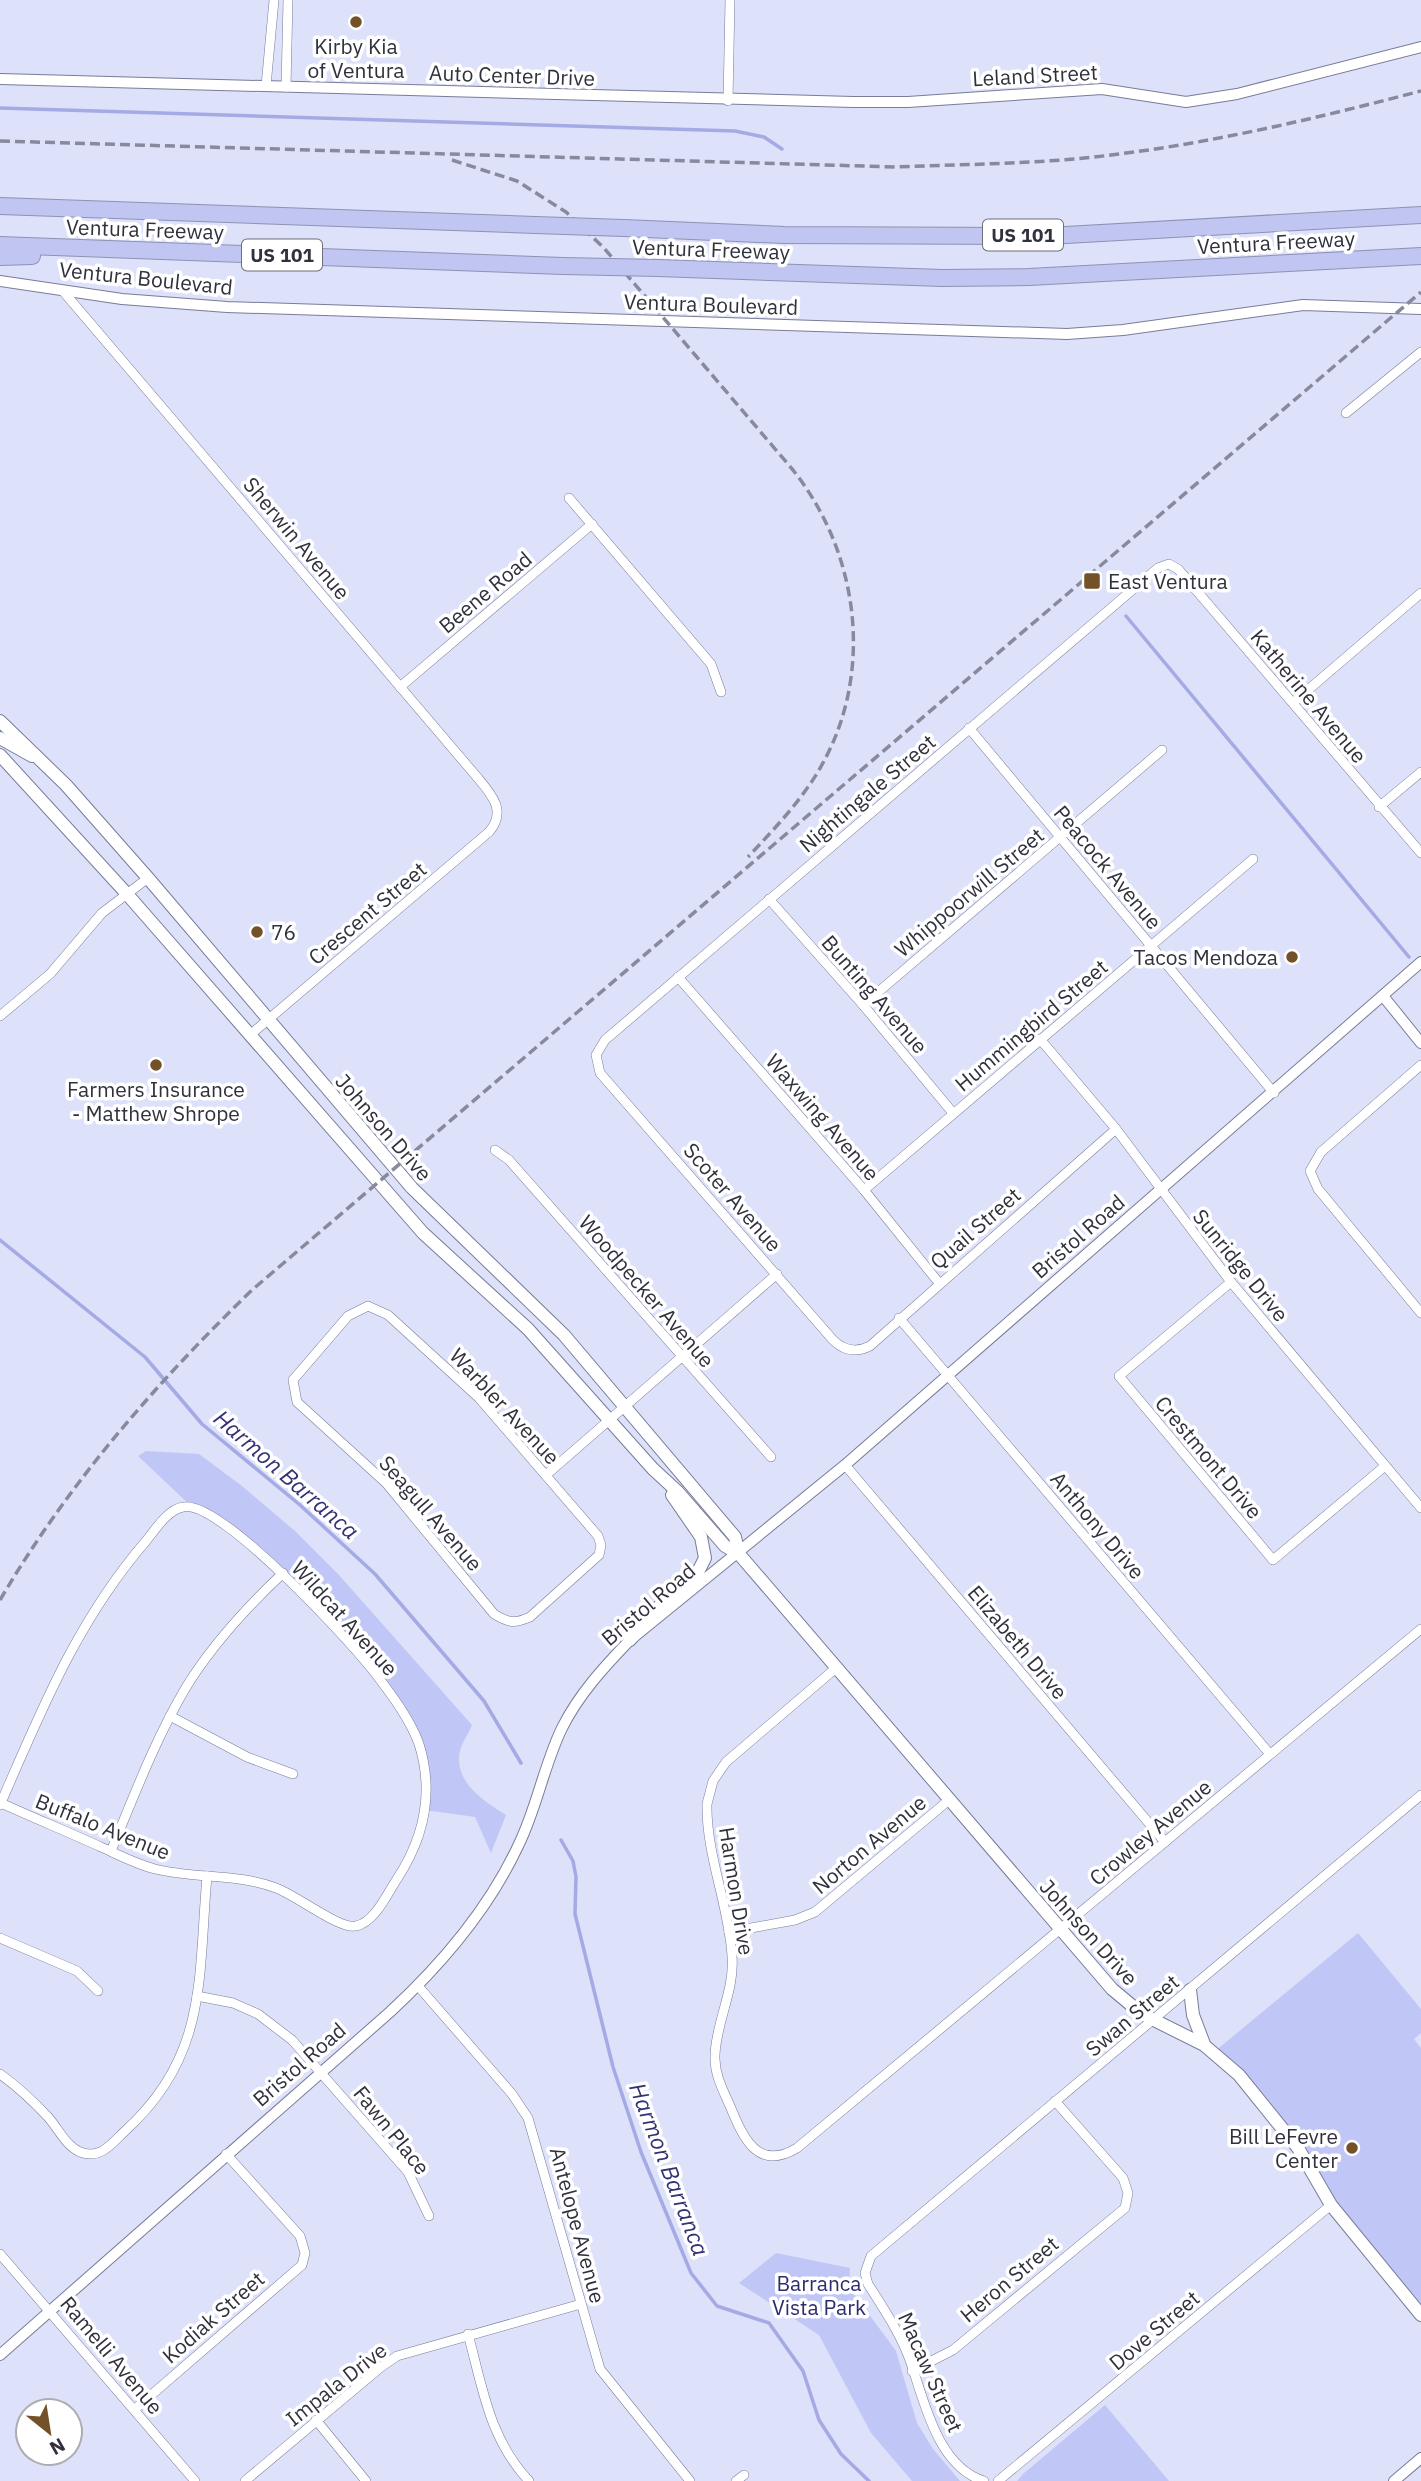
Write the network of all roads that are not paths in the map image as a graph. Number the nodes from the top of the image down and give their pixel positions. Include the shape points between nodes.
1 (274, 0) edge
2 (288, 0) edge
3 (730, 0) edge
4 (1421, 47) edge
5 (0, 79) edge
6 (266, 86) junction
7 (286, 87) junction
8 (728, 101) junction
9 (0, 206) edge
10 (1421, 215) edge
11 (0, 245) edge
12 (145, 249) junction
13 (1419, 256) edge
14 (0, 257) edge
15 (0, 281) edge
16 (62, 290) junction
17 (1421, 309) edge
18 (1421, 352) edge
19 (1346, 413) dead end
20 (569, 498) dead end
21 (592, 524) junction
22 (1169, 564) joint
23 (1421, 593) edge
24 (400, 687) junction
25 (721, 692) dead end
26 (1294, 702) junction
27 (0, 722) edge
28 (970, 728) junction
29 (0, 738) edge
30 (1162, 750) dead end
31 (0, 755) edge
32 (42, 760) junction
33 (1421, 772) edge
34 (1379, 807) junction
35 (498, 812) joint
36 (1060, 837) junction
37 (1421, 853) edge
38 (1253, 859) dead end
39 (148, 878) junction
40 (127, 894) junction
41 (769, 899) junction
42 (1152, 946) junction
43 (1421, 962) edge
44 (678, 977) junction
45 (1382, 996) junction
46 (863, 1005) junction
47 (0, 1016) edge
48 (267, 1020) junction
49 (250, 1035) junction
50 (1040, 1039) junction
51 (1421, 1043) edge
52 (596, 1055) joint
53 (1421, 1065) edge
54 (1274, 1093) junction
55 (953, 1113) junction
56 (1116, 1129) junction
57 (495, 1150) dead end
58 (864, 1190) junction
59 (1160, 1191) junction
60 (777, 1274) junction
61 (1231, 1282) junction
62 (939, 1283) junction
63 (368, 1306) joint
64 (1421, 1313) edge
65 (899, 1318) junction
66 (856, 1351) joint
67 (681, 1357) junction
68 (948, 1376) junction
69 (624, 1407) junction
70 (610, 1420) junction
71 (771, 1457) dead end
72 (845, 1465) junction
73 (1385, 1466) junction
74 (653, 1469) junction
75 (546, 1475) junction
76 (1421, 1507) edge
77 (601, 1545) joint
78 (739, 1554) junction
79 (283, 1573) junction
80 (1421, 1629) edge
81 (630, 1640) junction
82 (836, 1668) junction
83 (170, 1716) junction
84 (1270, 1754) junction
85 (293, 1774) dead end
86 (1421, 1795) edge
87 (949, 1800) junction
88 (0, 1804) edge
89 (1165, 1842) junction
90 (110, 1851) junction
91 (207, 1875) junction
92 (349, 1927) joint
93 (1061, 1931) junction
94 (729, 1932) junction
95 (0, 1938) edge
96 (418, 1986) junction
97 (1190, 1990) junction
98 (98, 1992) dead end
99 (197, 1996) junction
100 (1155, 2020) junction
101 (1204, 2045) junction
102 (320, 2071) junction
103 (0, 2074) edge
104 (1055, 2101) junction
105 (226, 2154) junction
106 (766, 2155) joint
107 (1331, 2205) junction
108 (429, 2216) dead end
109 (0, 2254) edge
110 (867, 2264) joint
111 (581, 2304) junction
112 (51, 2309) junction
113 (1421, 2315) edge
114 (468, 2334) junction
115 (0, 2355) edge
116 (912, 2371) junction
117 (135, 2409) junction
118 (316, 2420) junction
119 (1421, 2458) edge
120 (195, 2481) edge
121 (245, 2481) edge
122 (366, 2481) edge
123 (529, 2481) edge
124 (690, 2481) edge
125 (984, 2481) edge
126 (998, 2481) edge
127 (1394, 2481) edge

1 - 6 street
2 - 7 street
3 - 8 street
4 - 8 street, Leland Street via 1237,94 1186,102 1102,89 908,102
5 - 6 street, Auto Center Drive
6 - 7 street, Auto Center Drive
7 - 8 street, Auto Center Drive
9 - 10 highway, Ventura Freeway / US 101, bridge via 783,234 1048,236
11 - 12 highway, Ventura Freeway / US 101
12 - 13 highway, Ventura Freeway / US 101, bridge via 942,278
12 - 14 highway
15 - 16 street, Ventura Boulevard
16 - 17 street, Ventura Boulevard via 227,307 1067,334 1303,304
16 - 24 street, Sherwin Avenue
18 - 19 street
20 - 21 street
21 - 24 street, Beene Road
21 - 25 street via 711,664
22 - 26 street, Katherine Avenue
22 - 28 street, Nightingale Street via 1158,568
23 - 26 street
24 - 35 street, Sherwin Avenue via 492,794
26 - 34 street, Katherine Avenue
27 - 32 main road, Johnson Drive
28 - 36 street, Peacock Avenue
28 - 41 street, Nightingale Street
29 - 32 main road
30 - 36 street, Whippoorwill Street
31 - 40 main road, Johnson Drive
32 - 39 main road, Johnson Drive
33 - 34 street
34 - 37 street, Katherine Avenue
35 - 48 street, Crescent Street via 489,832
36 - 42 street, Peacock Avenue
36 - 46 street, Whippoorwill Street
38 - 42 street, Hummingbird Street
39 - 40 street
39 - 48 main road, Johnson Drive
40 - 47 street via 102,913 50,974
40 - 49 main road, Johnson Drive
41 - 44 street, Nightingale Street
41 - 46 street, Bunting Avenue
42 - 50 street, Hummingbird Street
42 - 54 street, Peacock Avenue
43 - 45 street, Bristol Road
44 - 52 street, Nightingale Street via 605,1040
44 - 58 street, Waxwing Avenue
45 - 51 street
45 - 54 street, Bristol Road
46 - 55 street, Bunting Avenue
48 - 49 street, Crescent Street
48 - 69 main road, Johnson Drive via 412,1188 550,1320
49 - 70 main road, Johnson Drive via 423,1233 507,1307
50 - 55 street, Hummingbird Street
50 - 56 street, Sunridge Drive
52 - 60 street, Scoter Avenue via 600,1073
53 - 64 street via 1321,1152 1310,1171 1318,1189
54 - 59 street, Bristol Road
55 - 58 street, Hummingbird Street
56 - 59 street, Sunridge Drive
56 - 62 street, Quail Street
57 - 67 street, Woodpecker Avenue via 509,1160
58 - 62 street, Waxwing Avenue
59 - 61 street, Sunridge Drive
59 - 68 street, Bristol Road
60 - 66 street, Scoter Avenue via 839,1346
60 - 67 street
61 - 73 street, Sunridge Drive
61 - 73 street, Crestmont Drive via 1119,1376 1273,1560
62 - 65 street, Quail Street
63 - 75 street, Warbler Avenue via 388,1315 479,1398
63 - 77 street, Seagull Avenue via 348,1315 293,1381 297,1402 386,1483 494,1614 517,1623 530,1617 599,1555
65 - 66 street, Quail Street via 870,1346
65 - 68 street, Anthony Drive
67 - 69 street
67 - 71 street, Woodpecker Avenue
68 - 72 street, Bristol Road
68 - 84 street, Anthony Drive
69 - 70 street
69 - 78 main road, Johnson Drive via 735,1537
70 - 74 main road, Johnson Drive
70 - 75 street
72 - 78 street, Bristol Road
72 - 89 street, Elizabeth Drive
73 - 76 street, Sunridge Drive
74 - 78 main road, Johnson Drive via 725,1546
74 - 81 main road via 701,1537 706,1552 698,1572 655,1610
75 - 77 street, Warbler Avenue
78 - 81 street, Bristol Road
78 - 82 main road, Johnson Drive
79 - 83 street via 215,1646
79 - 88 street, Wildcat Avenue via 216,1519 191,1506 166,1516 100,1600 58,1672
79 - 92 street, Wildcat Avenue via 376,1674 409,1723 424,1762 427,1789 418,1842 370,1919
80 - 84 street, Crowley Avenue
81 - 96 street, Bristol Road via 594,1679 562,1729 502,1878 478,1916
82 - 87 main road, Johnson Drive
82 - 94 street, Harmon Drive via 726,1762 713,1781 707,1814
83 - 85 street via 247,1757
83 - 90 street
84 - 89 street, Crowley Avenue
86 - 97 street, Swan Street
87 - 93 main road, Johnson Drive
87 - 94 street, Norton Avenue via 815,1912
88 - 90 street, Buffalo Avenue
89 - 93 street, Crowley Avenue
90 - 91 street, Buffalo Avenue via 160,1870
91 - 92 street, Buffalo Avenue via 277,1888
91 - 99 street
93 - 100 main road, Johnson Drive via 1118,1996
93 - 106 street, Crowley Avenue via 797,2148 787,2154
94 - 106 street, Harmon Drive via 733,1968 715,2046 716,2073 742,2135
95 - 98 street via 77,1971
96 - 102 street, Bristol Road
96 - 111 street, Antelope Avenue via 528,2118
97 - 100 street, Swan Street
97 - 101 main road
99 - 102 street, Fawn Place via 233,2003 265,2018
99 - 103 street via 187,2046 163,2091 100,2152 87,2154 71,2145 29,2098
100 - 101 main road, Johnson Drive
100 - 104 street, Swan Street
101 - 107 main road, Johnson Drive via 1239,2075 1277,2120
102 - 105 street, Bristol Road
102 - 108 street, Fawn Place via 408,2172
104 - 110 street, Swan Street
104 - 116 street, Heron Street via 1123,2178 1128,2193 1125,2208 953,2350
105 - 112 street, Bristol Road
105 - 117 street, Kodiak Street via 296,2231 304,2247 303,2260 298,2270
107 - 113 main road, Johnson Drive
107 - 126 street, Dove Street
109 - 112 street, Ramelli Avenue
110 - 116 street, Macaw Street via 868,2284 908,2355
111 - 114 street, Impala Drive
111 - 124 street, Antelope Avenue via 604,2376
112 - 115 street, Bristol Road
112 - 117 street, Ramelli Avenue
114 - 118 street, Impala Drive via 397,2356
114 - 123 street via 497,2438 509,2460
116 - 125 street, Macaw Street via 938,2437 961,2465
117 - 120 street, Ramelli Avenue
118 - 121 street, Impala Drive
118 - 122 street
119 - 127 street

